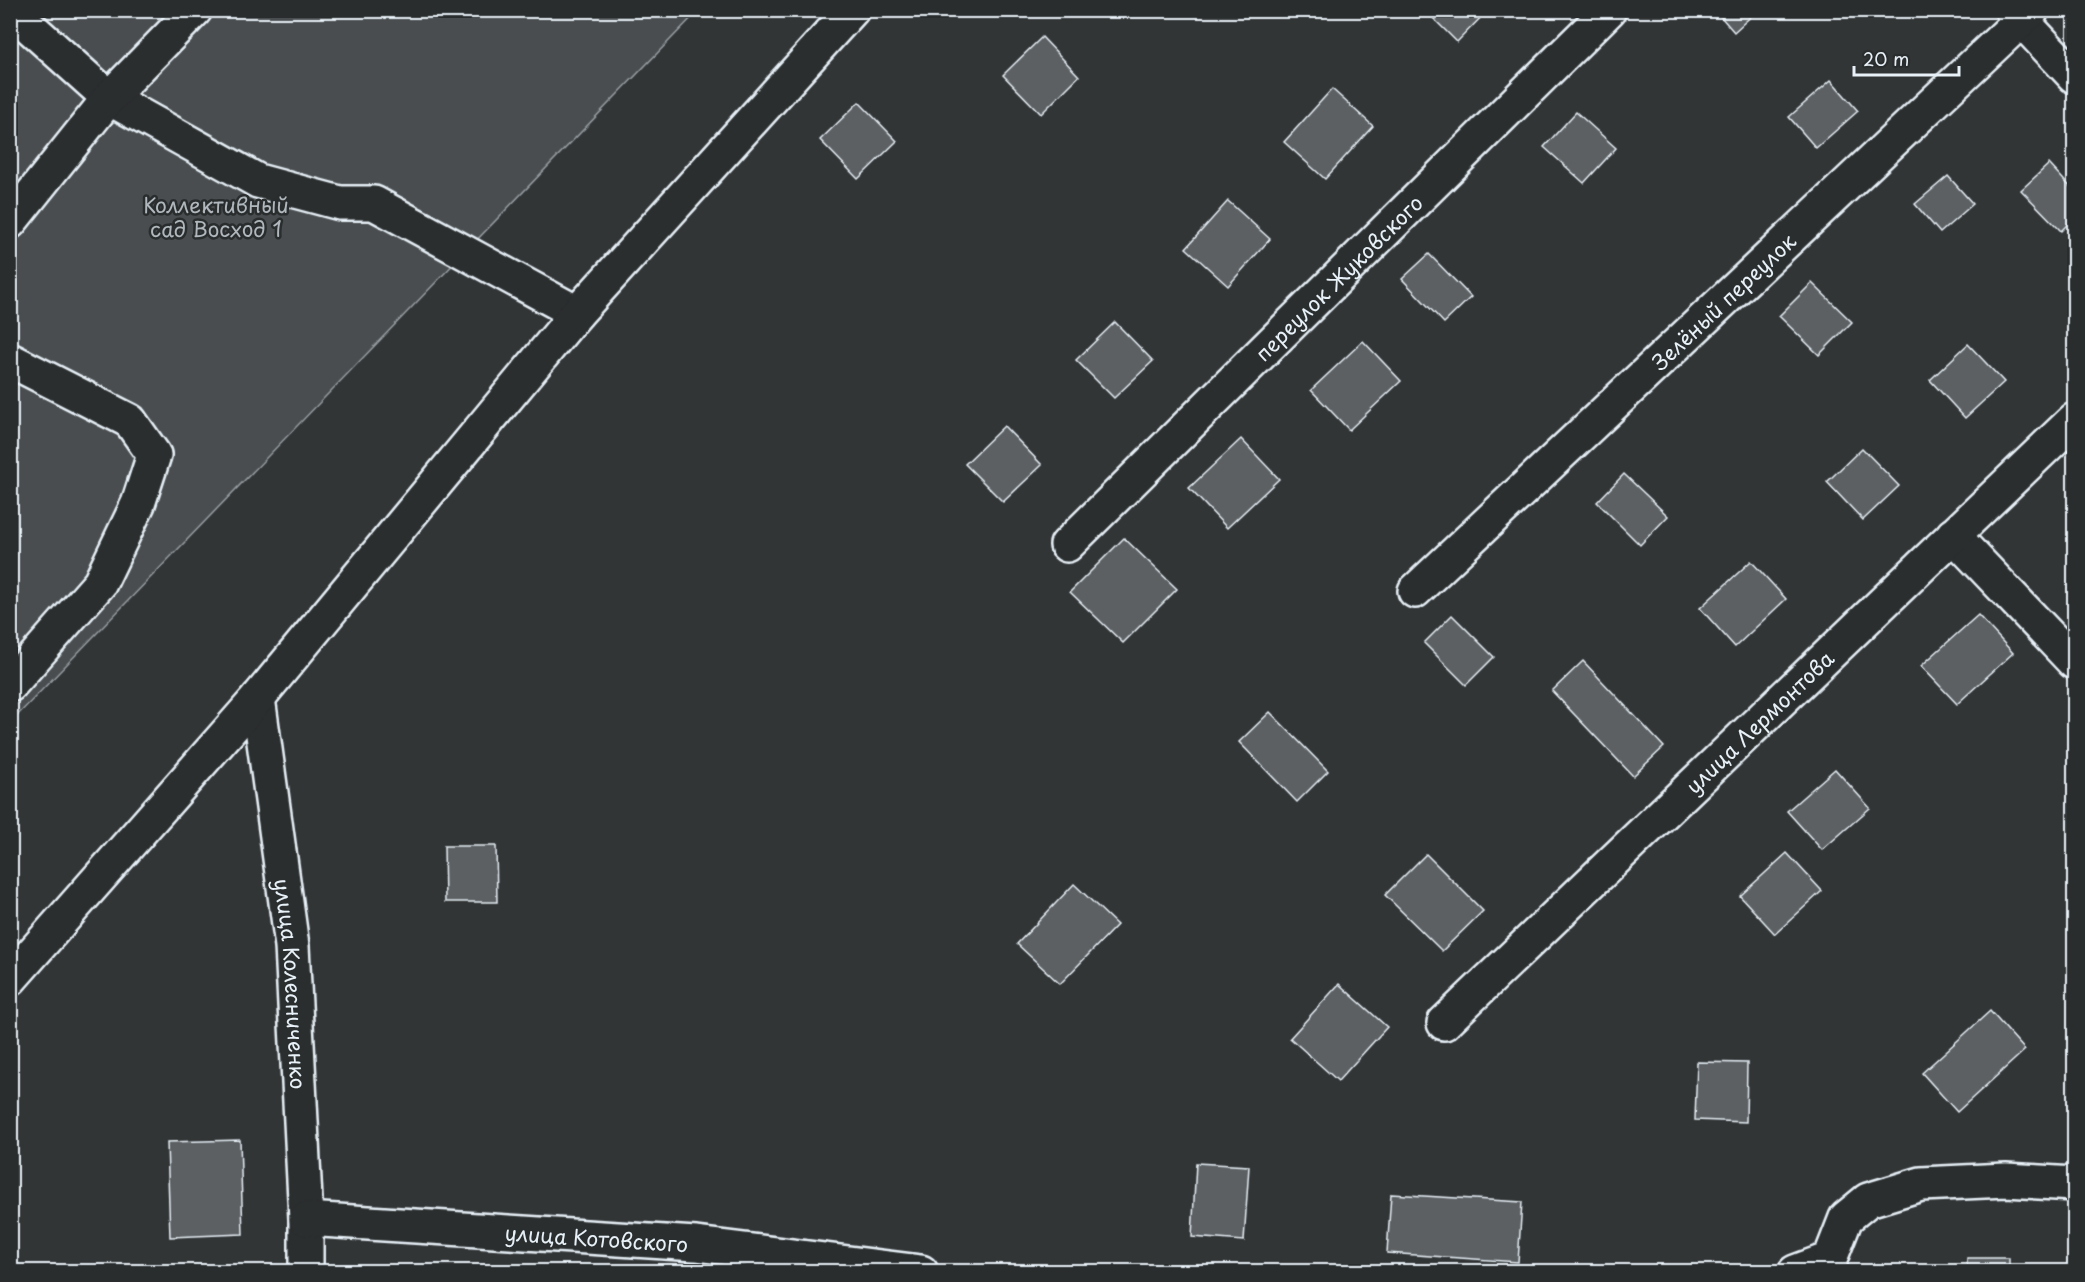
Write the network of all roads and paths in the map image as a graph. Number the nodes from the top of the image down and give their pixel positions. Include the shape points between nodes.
1 (11, 10) edge
2 (195, 10) edge
3 (852, 10) edge
4 (1609, 10) edge
5 (2022, 14) edge
6 (2074, 76) edge
7 (109, 98) junction
8 (10, 222) edge
9 (577, 313) junction
10 (10, 360) edge
11 (2074, 420) edge
12 (1953, 535) junction
13 (1067, 545) dead end
14 (1414, 591) dead end
15 (2074, 662) edge
16 (10, 685) edge
17 (258, 698) junction
18 (10, 979) edge
19 (1444, 1023) dead end
20 (2074, 1184) edge
21 (306, 1219) junction
22 (1830, 1265) edge
23 (306, 1272) edge
24 (921, 1272) edge
25 (1795, 1272) edge

1 - 7 street
2 - 7 street
3 - 9 street
4 - 13 street, переулок Жуковского
5 - 6 street
5 - 14 street, Зелёный переулок
7 - 8 street
7 - 9 street via 258,181 340,203 374,203
9 - 17 street
10 - 16 street via 130,421 154,456 138,504 100,582
11 - 12 street, улица Лермонтова
12 - 15 street
12 - 19 street, улица Лермонтова
17 - 18 street
17 - 21 street, улица Колесниченко via 292,946
20 - 22 street via 2006,1180 1921,1184 1868,1200 1846,1218
21 - 23 street, улица Колесниченко
21 - 24 street, улица Котовского via 696,1245
22 - 25 street

